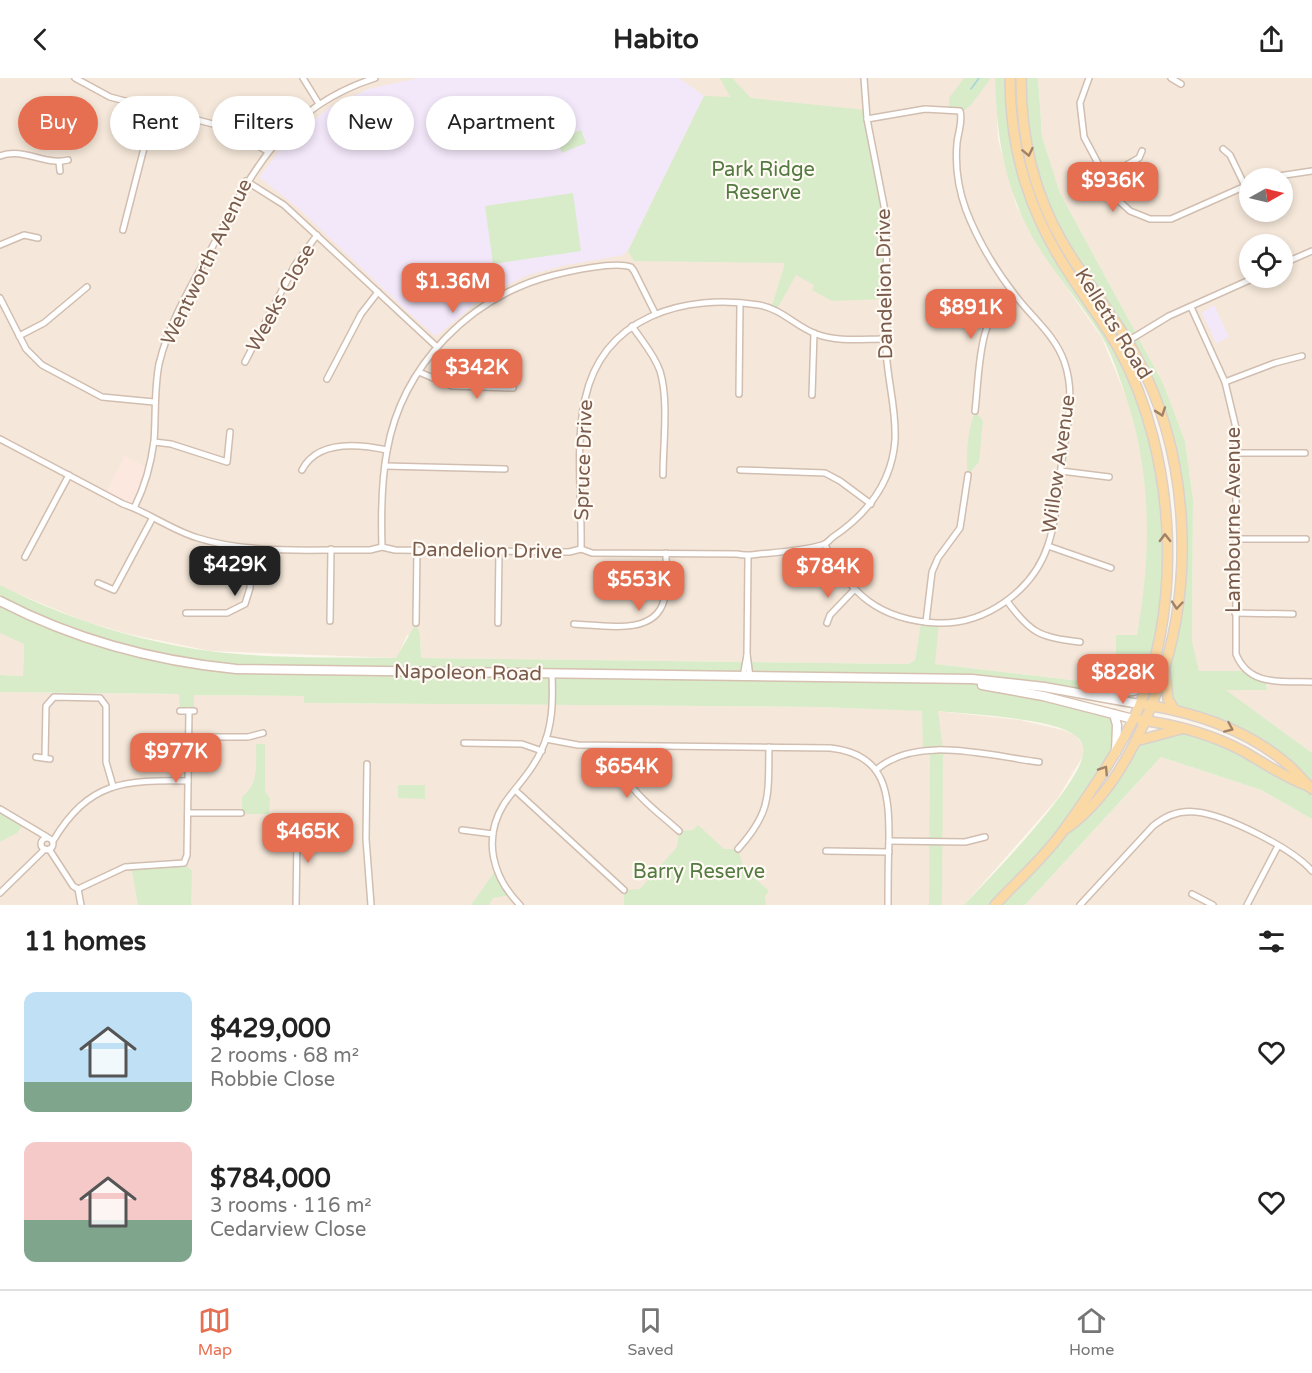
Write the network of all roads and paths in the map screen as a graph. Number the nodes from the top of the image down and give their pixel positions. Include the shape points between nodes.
1 (75, 78) edge
2 (303, 78) edge
3 (375, 78) edge
4 (864, 78) edge
5 (1010, 78) edge
6 (1021, 78) edge
7 (1089, 78) edge
8 (1171, 78) edge
9 (1181, 84) dead end
10 (110, 97) edge
11 (319, 104) junction
12 (867, 119) junction
13 (200, 121) edge
14 (1223, 149) dead end
15 (143, 150) edge
16 (267, 151) junction
17 (1142, 151) dead end
18 (0, 156) edge
19 (68, 160) dead end
20 (59, 162) junction
21 (60, 171) dead end
22 (1239, 171) edge
23 (1312, 171) edge
24 (1293, 174) edge
25 (1105, 177) junction
26 (246, 181) junction
27 (1239, 189) edge
28 (31, 228) dead end
29 (123, 230) dead end
30 (30, 235) junction
31 (317, 235) junction
32 (38, 238) dead end
33 (0, 245) edge
34 (1312, 251) edge
35 (1293, 259) edge
36 (1239, 285) edge
37 (87, 287) dead end
38 (1011, 290) junction
39 (378, 292) junction
40 (0, 298) edge
41 (740, 304) junction
42 (1191, 307) junction
43 (655, 313) junction
44 (632, 326) junction
45 (814, 333) junction
46 (19, 336) junction
47 (884, 339) junction
48 (1128, 340) junction
49 (437, 347) junction
50 (1118, 347) junction
51 (1302, 356) dead end
52 (245, 362) dead end
53 (419, 372) junction
54 (514, 372) dead end
55 (327, 379) dead end
56 (1225, 382) junction
57 (739, 394) dead end
58 (812, 395) dead end
59 (154, 402) junction
60 (975, 411) dead end
61 (230, 432) dead end
62 (154, 442) junction
63 (2, 443) edge
64 (387, 450) junction
65 (1237, 453) junction
66 (1305, 453) dead end
67 (385, 466) junction
68 (505, 469) dead end
69 (302, 470) dead end
70 (740, 470) dead end
71 (1061, 471) junction
72 (69, 475) junction
73 (663, 475) dead end
74 (968, 475) dead end
75 (1109, 477) dead end
76 (871, 504) junction
77 (135, 506) junction
78 (152, 519) junction
79 (1236, 539) junction
80 (1306, 539) dead end
81 (825, 544) junction
82 (1048, 546) junction
83 (382, 547) junction
84 (251, 548) junction
85 (331, 549) junction
86 (581, 549) junction
87 (417, 550) junction
88 (499, 551) junction
89 (666, 553) junction
90 (26, 557) dead end
91 (748, 557) junction
92 (1111, 568) dead end
93 (98, 583) dead end
94 (854, 590) junction
95 (0, 601) edge
96 (1007, 601) junction
97 (186, 613) dead end
98 (1235, 613) junction
99 (1293, 614) dead end
100 (330, 621) dead end
101 (416, 622) dead end
102 (926, 622) junction
103 (498, 623) dead end
104 (827, 623) dead end
105 (574, 624) dead end
106 (1080, 642) dead end
107 (1164, 669) junction
108 (552, 674) junction
109 (747, 677) junction
110 (947, 680) junction
111 (1312, 682) edge
112 (1145, 686) junction
113 (1094, 696) junction
114 (1140, 704) junction
115 (1152, 706) junction
116 (1174, 709) junction
117 (180, 711) dead end
118 (1114, 714) junction
119 (1134, 718) junction
120 (1146, 720) junction
121 (1186, 728) junction
122 (263, 733) dead end
123 (188, 737) junction
124 (546, 740) junction
125 (1136, 741) junction
126 (464, 743) dead end
127 (619, 746) junction
128 (769, 747) junction
129 (542, 751) junction
130 (1116, 752) junction
131 (36, 758) dead end
132 (1039, 762) dead end
133 (367, 764) dead end
134 (876, 770) junction
135 (188, 781) junction
136 (113, 786) junction
137 (1311, 788) edge
138 (515, 790) junction
139 (0, 809) edge
140 (188, 813) junction
141 (241, 813) dead end
142 (462, 830) dead end
143 (292, 831) dead end
144 (679, 831) dead end
145 (1063, 832) junction
146 (492, 834) junction
147 (985, 837) dead end
148 (889, 841) junction
149 (47, 843) junction
150 (1278, 846) junction
151 (738, 849) dead end
152 (826, 851) dead end
153 (889, 852) junction
154 (1312, 871) edge
155 (78, 889) junction
156 (624, 890) dead end
157 (0, 893) edge
158 (1192, 894) dead end
159 (81, 905) edge
160 (296, 905) edge
161 (371, 905) edge
162 (520, 905) edge
163 (888, 905) edge
164 (995, 905) edge
165 (1080, 905) edge
166 (1213, 905) edge
167 (1247, 905) edge

1 - 10 street
2 - 11 street
3 - 11 street, Wentworth Avenue
4 - 12 street, Dandelion Drive
5 - 50 main road, Kelletts Road via 1014,140 1031,205 1052,248
6 -> 48 main road, Kelletts Road via 1026,148 1044,207 1063,244
7 - 25 street via 1080,103 1082,128
8 - 9 street
11 - 16 street, Wentworth Avenue
12 - 38 street, Willow Avenue via 925,109 960,111 956,158 963,201
12 - 47 street, Dandelion Drive via 886,216
13 - 16 street via 228,128
14 - 22 street
15 - 29 street
16 - 26 street, Wentworth Avenue
17 - 25 street via 1139,158
18 - 20 street via 20,153
19 - 20 street
20 - 21 street
23 - 24 street
25 - 27 street via 1121,204 1139,216 1156,220 1182,215
26 - 31 street via 277,200
26 - 59 street, Wentworth Avenue via 172,324 159,364
28 - 30 street
30 - 32 street
30 - 33 street
31 - 39 street
31 - 52 street, Weeks Close via 295,265
34 - 35 street
36 - 42 street
37 - 46 street via 46,322
38 - 60 street via 987,322
38 - 71 street, Willow Avenue via 1050,334 1067,370 1070,408
39 - 49 street
39 - 55 street via 361,314
40 - 46 street
41 - 43 street, Spruce Drive via 686,305
41 - 45 street, Spruce Drive via 775,310
41 - 57 street
42 - 48 street
42 - 56 street, Lambourne Avenue
43 - 44 street, Spruce Drive
43 - 49 street via 632,264 570,272 522,286 478,310
44 - 73 street via 661,374
44 - 86 street, Spruce Drive via 600,362 585,400
45 - 47 street, Spruce Drive via 836,338
45 - 58 street
46 - 59 street via 36,360 90,392 106,398
47 - 76 street, Dandelion Drive via 895,442 888,472
48 - 50 street
48 -> 107 main road, Kelletts Road via 1159,407 1178,485 1178,600
49 - 53 street
112 -> 50 main road, Kelletts Road via 1164,599 1164,491 1149,419
51 - 56 street
53 - 54 street via 452,386 513,388
53 - 64 street via 397,414
56 - 65 street, Lambourne Avenue via 1234,415
59 - 62 street, Wentworth Avenue
61 - 62 street via 226,462
62 - 77 street, Wentworth Avenue via 146,480
63 - 72 street, Dandelion Drive
64 - 67 street
64 - 69 street via 357,445 336,447 315,456
65 - 66 street
65 - 79 street, Lambourne Avenue
67 - 68 street
67 - 83 street
70 - 76 street via 825,473
71 - 75 street
71 - 82 street, Willow Avenue
72 - 77 street, Dandelion Drive via 123,504
72 - 90 street
74 - 102 street via 960,528 932,572
76 - 81 street, Dandelion Drive via 851,526
77 - 78 street, Dandelion Drive
78 - 84 street, Dandelion Drive via 200,539
78 - 93 street via 114,590
79 - 80 street
79 - 98 street, Lambourne Avenue
81 - 91 street, Dandelion Drive
81 - 94 street, Willow Avenue
82 - 92 street
82 - 96 street, Willow Avenue via 1032,575
83 - 85 street, Dandelion Drive
83 - 87 street, Dandelion Drive
84 - 85 street, Dandelion Drive
84 - 97 street via 250,592 244,604 227,613
85 - 100 street
86 - 88 street, Dandelion Drive
86 - 89 street, Dandelion Drive via 592,553
87 - 88 street, Dandelion Drive
87 - 101 street
88 - 103 street
89 - 91 street, Dandelion Drive
89 - 105 street via 665,599 651,619 634,625
91 - 109 street
94 - 102 street, Willow Avenue via 889,614
94 - 104 street
95 - 108 main road, Napoleon Road via 99,641 201,665 272,671
96 - 102 street, Willow Avenue via 960,621
96 - 106 street via 1035,633
98 - 99 street
98 - 111 street, Lambourne Avenue via 1236,654 1247,671 1266,681
107 - 115 main road, Kelletts Road
107 - 116 main road via 1168,699
108 - 109 main road, Napoleon Road
108 - 124 street via 552,711
109 - 110 main road, Napoleon Road
110 - 113 main road, Napoleon Road via 1000,681
110 - 118 main road, Napoleon Road via 1043,696
112 - 113 main road
112 - 114 main road, Kelletts Road
113 - 114 main road, Napoleon Road
114 - 115 main road, Napoleon Road
114 - 119 main road, Kelletts Road
115 - 116 main road, Napoleon Road
115 - 120 main road, Kelletts Road
116 -> 137 main road, Napoleon Road via 1250,739 1288,764
117 - 123 street via 191,711
118 - 119 main road, Napoleon Road
118 - 130 main road
119 - 120 main road, Napoleon Road
119 - 130 main road, Kelletts Road
120 - 121 main road, Napoleon Road
120 - 125 main road, Kelletts Road
121 - 125 main road
121 - 137 main road, Napoleon Road via 1225,742 1285,778
122 - 123 street via 248,737
123 - 135 street
124 - 127 street
124 - 129 street
125 - 145 main road, Kelletts Road via 1100,796
126 - 129 street via 522,744
127 - 128 street
127 - 144 street via 620,767 629,785
128 - 134 street via 841,749 862,758
128 - 151 street via 766,808
129 - 138 street
145 -> 130 main road, Kelletts Road
131 - 136 street via 47,758 48,700 102,699 106,706 107,766
132 - 134 street via 922,749 898,755
133 - 161 street via 366,839
134 - 148 street via 888,796
135 - 136 street via 139,780
135 - 140 street
136 - 149 street via 93,797
138 - 146 street via 501,809
138 - 156 street
139 - 149 street via 37,832
140 - 141 street
140 - 155 street via 184,863 125,867
142 - 146 street
143 - 160 street via 297,839
145 - 164 main road, Kelletts Road
146 - 162 street via 496,870
147 - 148 street via 965,842
148 - 153 street
149 - 155 street
149 - 157 street
150 - 154 street
150 - 165 street via 1247,829 1202,813 1173,814 1153,826
150 - 167 street
152 - 153 street
153 - 163 street
155 - 159 street
158 - 166 street

